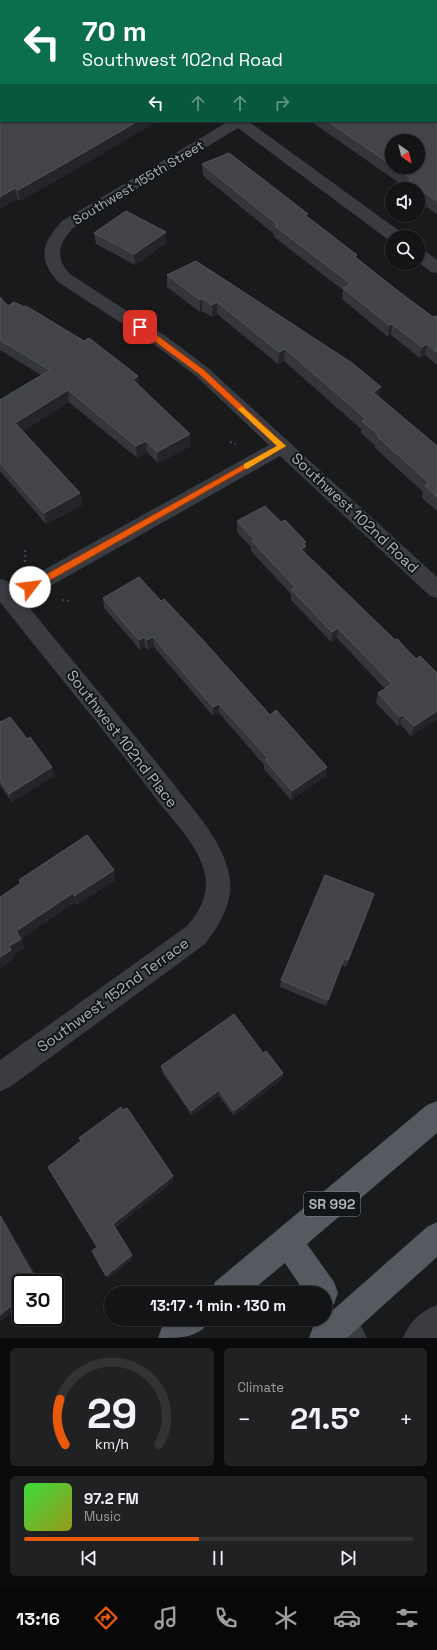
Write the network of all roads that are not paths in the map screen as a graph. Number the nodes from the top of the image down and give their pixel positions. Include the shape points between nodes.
1 (237, 122) edge
2 (240, 122) edge
3 (387, 230) edge
4 (52, 256) joint
5 (425, 259) edge
6 (437, 268) edge
7 (282, 446) junction
8 (437, 590) edge
9 (5, 593) edge
10 (216, 904) joint
11 (0, 1077) edge
12 (437, 1115) edge
13 (437, 1237) edge
14 (288, 1241) junction
15 (234, 1286) edge
16 (317, 1286) edge
17 (332, 1315) edge
18 (437, 1320) edge
19 (188, 1326) edge
20 (339, 1333) edge
21 (173, 1338) edge
22 (418, 1338) edge

1 - 4 street, Southwest 155th Street via 68,224 54,242
2 - 3 street
4 - 7 street, Southwest 102nd Road via 55,267 64,278 161,341 202,372
5 - 6 street
7 - 8 street, Southwest 102nd Road
7 - 9 street
9 - 10 street, Southwest 102nd Place via 155,778 199,838 214,863 217,875
10 - 11 street, Southwest 152nd Terrace via 196,935
12 - 14 main road, SR 992
13 - 20 main road
14 - 15 main road, SR 992
14 - 16 main road
17 - 20 main road
18 - 22 street
19 - 21 main road

